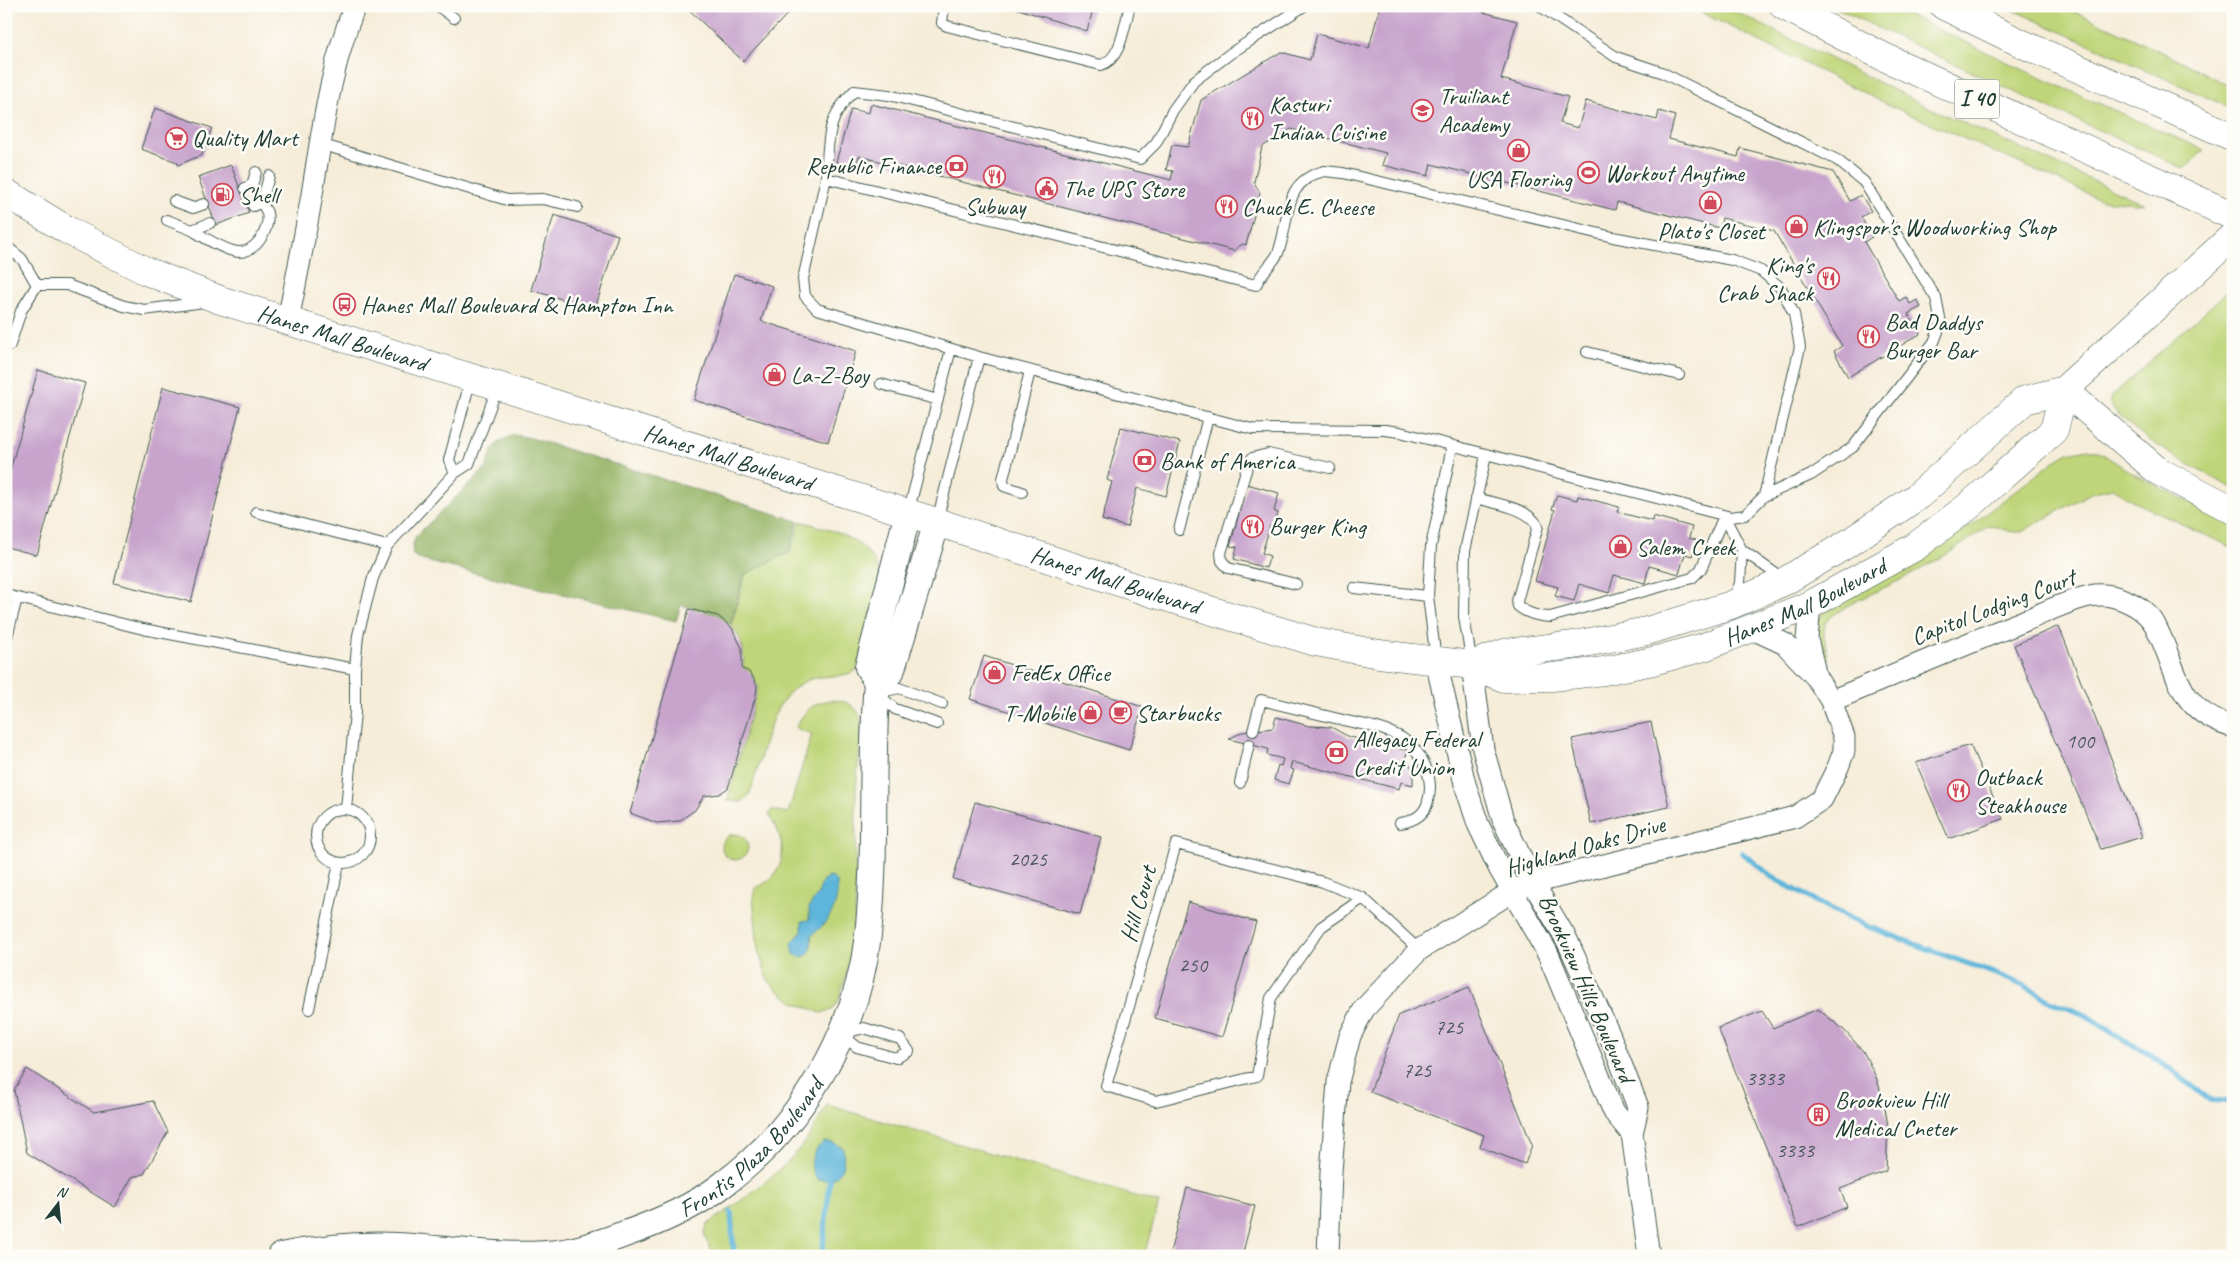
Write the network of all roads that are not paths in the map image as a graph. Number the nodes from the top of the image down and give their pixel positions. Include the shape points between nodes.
1 (355, 6) edge
2 (438, 6) edge
3 (944, 6) edge
4 (1130, 6) edge
5 (1304, 6) edge
6 (1540, 6) edge
7 (1784, 6) edge
8 (1944, 6) edge
9 (454, 18) dead end
10 (2232, 136) edge
11 (320, 144) junction
12 (256, 172) dead end
13 (269, 176) dead end
14 (826, 178) junction
15 (245, 188) dead end
16 (6, 193) edge
17 (174, 201) dead end
18 (204, 204) dead end
19 (577, 206) dead end
20 (2233, 216) edge
21 (167, 220) dead end
22 (210, 224) dead end
23 (192, 230) junction
24 (2233, 236) edge
25 (6, 246) edge
26 (37, 286) junction
27 (220, 300) junction
28 (288, 320) junction
29 (6, 344) edge
30 (951, 349) junction
31 (1587, 352) dead end
32 (979, 357) junction
33 (1030, 370) junction
34 (1679, 375) dead end
35 (472, 376) junction
36 (881, 384) dead end
37 (498, 385) junction
38 (2064, 390) junction
39 (938, 400) junction
40 (1208, 417) junction
41 (1452, 447) junction
42 (1486, 456) junction
43 (1330, 468) dead end
44 (455, 473) junction
45 (1022, 492) dead end
46 (1764, 496) junction
47 (1476, 498) junction
48 (2233, 510) edge
49 (256, 512) dead end
50 (908, 513) junction
51 (1724, 516) junction
52 (937, 522) junction
53 (1179, 530) dead end
54 (387, 546) junction
55 (1742, 550) junction
56 (1785, 581) junction
57 (1296, 584) dead end
58 (1354, 588) dead end
59 (6, 595) edge
60 (1428, 596) junction
61 (18, 598) junction
62 (1731, 605) junction
63 (1810, 606) junction
64 (1754, 628) junction
65 (6, 641) edge
66 (1436, 662) junction
67 (1472, 665) junction
68 (355, 669) junction
69 (1816, 677) junction
70 (877, 688) junction
71 (1830, 701) junction
72 (942, 704) dead end
73 (937, 724) dead end
74 (2233, 728) edge
75 (1253, 731) dead end
76 (1249, 744) dead end
77 (1240, 783) dead end
78 (346, 809) junction
79 (1400, 823) dead end
80 (339, 863) junction
81 (1534, 883) junction
82 (1513, 890) junction
83 (1363, 898) junction
84 (1419, 950) junction
85 (309, 1009) dead end
86 (842, 1034) junction
87 (1632, 1134) junction
88 (282, 1256) edge
89 (1328, 1256) edge
90 (1649, 1256) edge

1 - 11 street via 336,60
2 - 9 lane
3 - 4 lane via 942,23 947,26 1101,65 1116,55
5 - 14 lane via 1194,81 1173,110 1156,143 1140,159 889,95 854,91 842,103 830,124
6 - 46 lane via 1616,57 1661,72 1837,160 1864,182 1936,298 1940,324 1934,342 1853,447 1811,475
7 - 20 main road, I 40 via 1882,56
8 - 10 main road
11 - 19 lane via 507,200 542,199
11 - 28 street
12 - 15 lane via 252,185
13 - 23 lane via 257,204 267,214 263,234 247,251 234,252
14 - 30 lane via 803,279 805,296 817,309
14 - 46 lane via 1256,285 1278,251 1296,188 1304,179 1324,171 1623,239 1732,260 1761,271 1781,288 1794,314 1800,347
16 - 27 main road, Hanes Mall Boulevard via 67,230 146,271
17 - 18 lane via 193,208
21 - 23 lane
22 - 23 lane
24 - 38 main road, Hanes Mall Boulevard
25 - 26 lane via 22,259
26 - 27 lane via 67,286 144,310
26 - 29 lane via 21,311 10,345
27 - 28 main road, Hanes Mall Boulevard
28 - 35 main road, Hanes Mall Boulevard
30 - 32 lane
30 - 39 lane
31 - 34 lane
32 - 33 lane
32 - 52 lane
33 - 40 lane
33 - 45 lane via 1003,479 1004,486
35 - 37 main road, Hanes Mall Boulevard
35 - 44 lane via 449,460
36 - 39 lane
37 - 44 lane via 469,464
37 - 50 main road, Hanes Mall Boulevard
38 - 48 main road via 2158,471
38 - 56 main road, Hanes Mall Boulevard via 2025,400 1918,496
38 - 63 main road, Hanes Mall Boulevard via 2054,430 1970,505 1915,547
39 - 50 lane
40 - 41 lane via 1252,428 1385,430
40 - 53 lane
41 - 42 lane
41 - 60 lane via 1431,546
42 - 47 lane
42 - 51 lane
43 - 57 lane via 1268,454 1252,458 1221,553 1228,568
44 - 54 lane
46 - 51 lane via 1745,515
47 - 51 lane via 1516,510 1533,518 1538,526 1517,601 1522,610 1542,617 1692,578 1701,569
47 - 67 lane via 1465,551 1464,617
49 - 54 lane
50 - 52 main road, Hanes Mall Boulevard
50 - 70 street, Frontis Plaza Boulevard via 868,667
51 - 55 lane
52 - 66 main road, Hanes Mall Boulevard via 1146,591 1316,642
52 - 70 street via 890,672
54 - 68 lane via 373,578 358,635
55 - 56 lane
55 - 62 lane via 1740,583
56 - 62 main road, Hanes Mall Boulevard
58 - 60 lane
59 - 61 lane
60 - 66 lane
61 - 65 lane
61 - 68 lane via 143,629
62 - 67 main road, Hanes Mall Boulevard via 1647,631 1574,645 1505,653
63 - 64 main road, Hanes Mall Boulevard
63 - 69 street, Highland Oaks Drive via 1807,639
64 - 67 main road, Hanes Mall Boulevard via 1704,646 1604,671 1504,678
64 - 69 street, Highland Oaks Drive via 1785,644
66 - 67 main road, Hanes Mall Boulevard
66 - 82 street, Brookview Hills Boulevard via 1472,808 1498,868
67 - 81 street, Brookview Hills Boulevard via 1483,749 1491,779 1504,820
68 - 78 lane via 355,712
69 - 71 street, Highland Oaks Drive
70 - 72 lane via 899,688
70 - 73 lane via 896,710
70 - 86 street, Frontis Plaza Boulevard via 868,936 859,982
71 - 74 street, Capitol Lodging Court via 2091,595 2136,604 2148,613 2184,694 2209,718
71 - 81 street, Highland Oaks Drive via 1844,737 1844,751 1822,799 1795,817
75 - 79 lane via 1261,700 1378,728 1400,737 1424,762 1430,791 1422,813
76 - 77 lane
78 - 80 lane via 328,813 321,820 316,836 321,852
78 - 80 lane via 363,817 371,834 370,844 359,858
80 - 85 lane
81 - 82 street, Highland Oaks Drive
81 - 87 street, Brookview Hills Boulevard via 1567,940 1638,1107
82 - 84 street, Highland Oaks Drive
82 - 87 street, Brookview Hills Boulevard via 1548,954 1614,1112
83 - 83 lane, Hill Court via 1323,882 1176,844 1106,1086 1156,1100 1257,1076 1271,998 1321,927
83 - 84 lane, Hill Court
84 - 89 street, Highland Oaks Drive via 1364,1009 1350,1036 1338,1082
86 - 86 lane via 857,1047 896,1058 909,1051 900,1039 864,1028
86 - 88 street, Frontis Plaza Boulevard via 813,1088 756,1157 721,1186 651,1225 600,1243 556,1253 351,1246
87 - 90 street, Brookview Hills Boulevard

